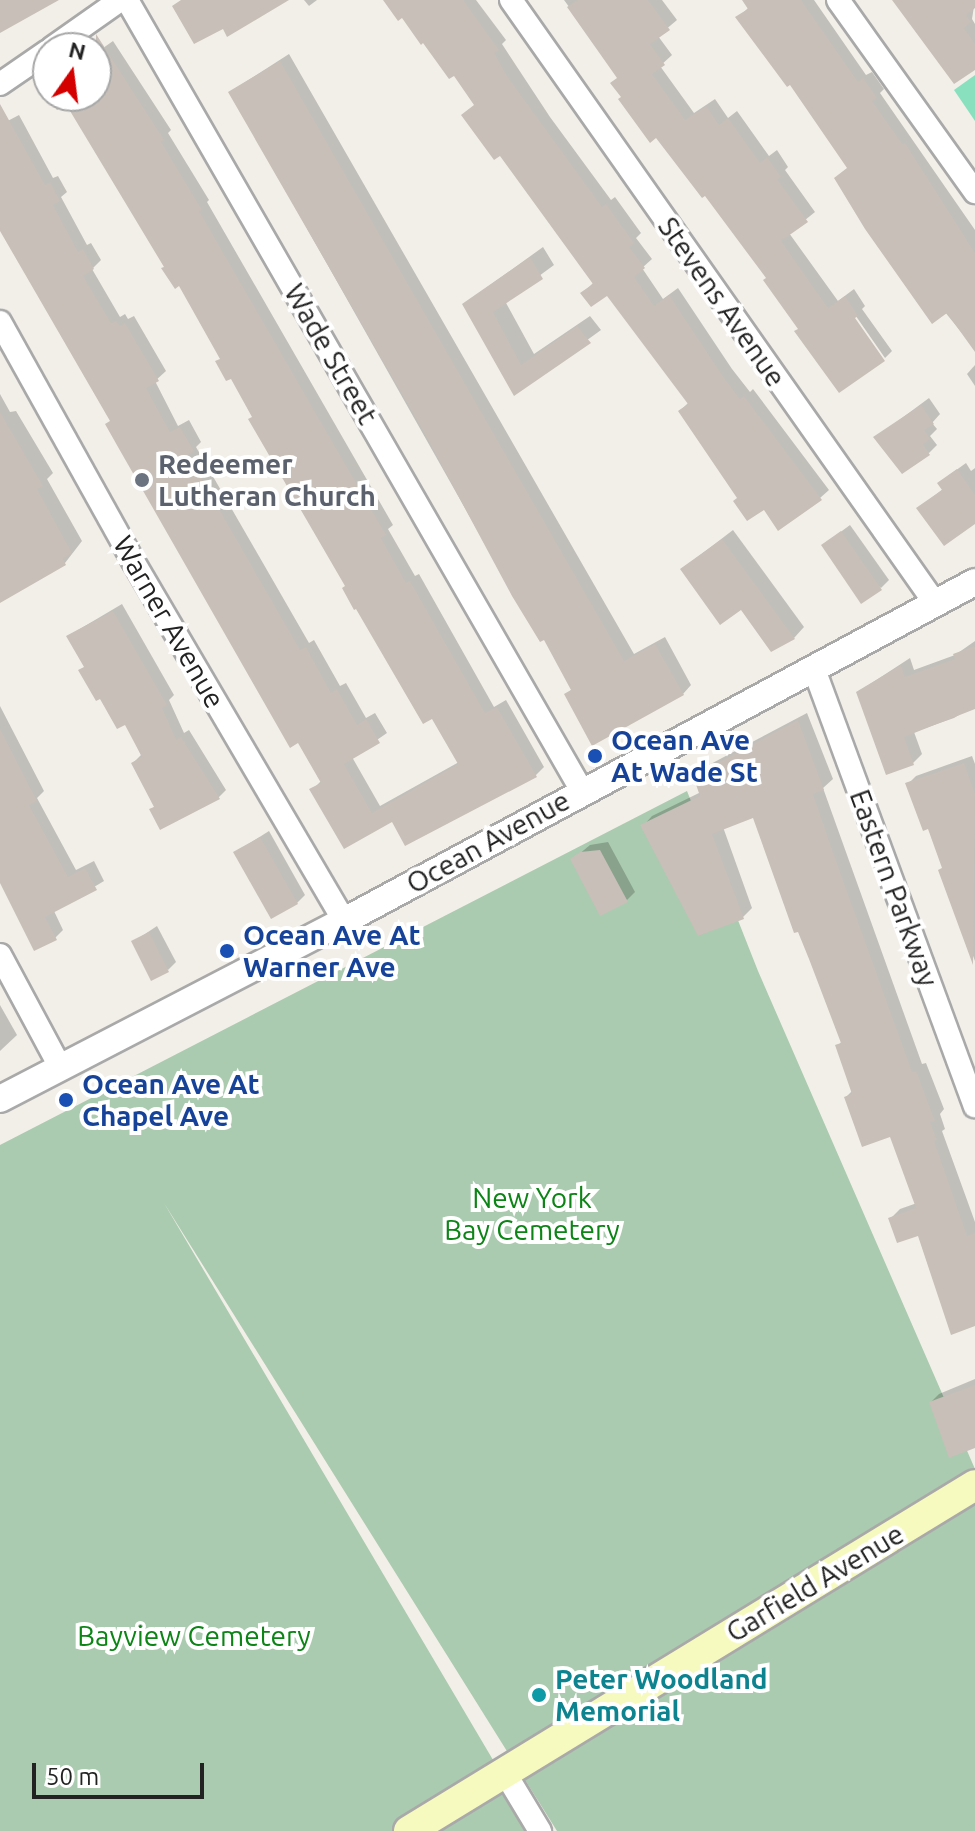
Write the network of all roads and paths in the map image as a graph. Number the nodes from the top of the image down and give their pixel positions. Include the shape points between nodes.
1 (120, 0) edge
2 (127, 0) edge
3 (511, 0) edge
4 (838, 0) edge
5 (74, 32) edge
6 (32, 62) edge
7 (0, 84) edge
8 (975, 192) edge
9 (0, 322) edge
10 (975, 582) edge
11 (935, 603) junction
12 (814, 669) junction
13 (582, 791) junction
14 (344, 921) junction
15 (0, 955) edge
16 (60, 1067) junction
17 (0, 1099) edge
18 (975, 1106) edge
19 (975, 1485) edge
20 (505, 1773) junction
21 (409, 1831) edge
22 (540, 1831) edge

1 - 5 street
2 - 13 street, Wade Street
3 - 11 street, Stevens Avenue
4 - 8 street
6 - 7 street
9 - 14 street, Warner Avenue
10 - 11 street, Ocean Avenue
11 - 12 street, Ocean Avenue
12 - 13 street, Ocean Avenue
12 - 18 street, Eastern Parkway
13 - 14 street, Ocean Avenue
14 - 16 street, Ocean Avenue
15 - 16 street
16 - 17 street, Ocean Avenue
19 - 20 main road, Garfield Avenue
20 - 21 main road, Garfield Avenue
20 - 22 street

